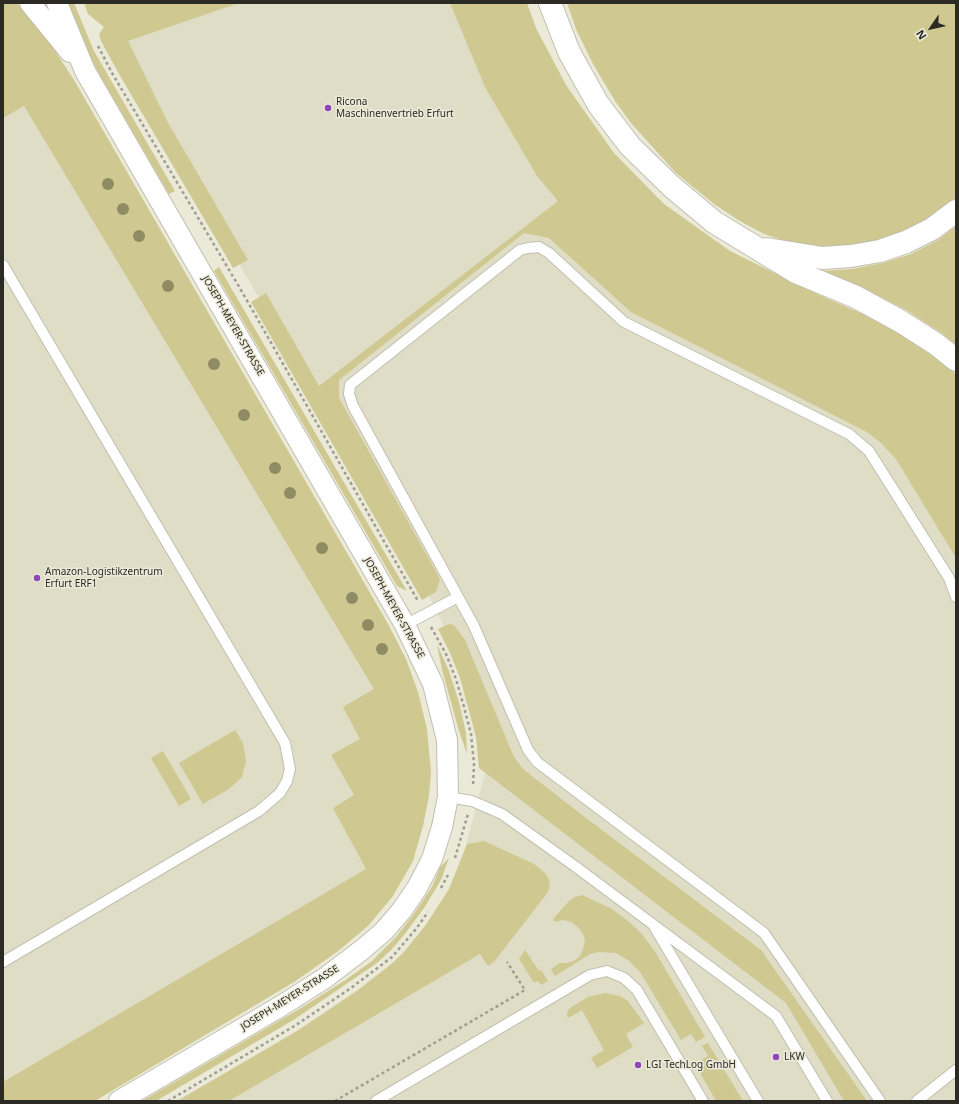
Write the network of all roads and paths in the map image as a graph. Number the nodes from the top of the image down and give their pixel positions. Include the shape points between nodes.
1 (30, 3) edge
2 (57, 3) edge
3 (550, 3) edge
4 (97, 44) dead end
5 (85, 71) junction
6 (956, 211) edge
7 (757, 247) junction
8 (3, 265) edge
9 (956, 360) edge
10 (458, 596) junction
11 (956, 597) edge
12 (425, 614) junction
13 (405, 625) junction
14 (448, 797) junction
15 (472, 801) junction
16 (453, 863) dead end
17 (451, 869) dead end
18 (441, 889) dead end
19 (429, 909) dead end
20 (652, 923) junction
21 (3, 962) edge
22 (507, 962) dead end
23 (956, 1070) edge
24 (119, 1101) edge
25 (168, 1101) edge
26 (335, 1101) edge
27 (376, 1101) edge
28 (703, 1101) edge
29 (758, 1101) edge
30 (827, 1101) edge
31 (880, 1101) edge
32 (917, 1101) edge

1 - 5 street, JOSEPH-MEYER-STRASSE
2 - 5 street, JOSEPH-MEYER-STRASSE
3 - 7 highway via 569,52 598,104 630,146 671,186 714,222
4 - 12 path via 241,290
5 - 13 street, JOSEPH-MEYER-STRASSE
6 - 7 highway via 932,229 880,251 822,258
7 - 9 highway via 796,272 856,297 900,320
8 - 21 lane via 285,743 290,769 280,793 259,811
10 - 11 lane via 353,406 349,394 350,384 520,250 539,247 549,253 624,322 849,434 869,451 949,578
10 - 12 lane
10 - 31 lane via 474,626 528,750 537,762 764,933
12 - 13 lane
12 - 15 path via 456,679 471,734 474,764
13 - 14 street, JOSEPH-MEYER-STRASSE via 434,684 447,740
14 - 15 lane
14 - 24 street, JOSEPH-MEYER-STRASSE via 432,859 406,905 384,931 325,978 282,1006
15 - 16 path
15 - 20 lane via 502,814
17 - 18 path
19 - 25 path via 416,929 392,956 351,988 296,1025
20 - 29 lane
20 - 30 lane via 776,1016
22 - 26 path via 525,990
23 - 32 lane
27 - 28 lane via 590,975 607,971 624,978 637,990

